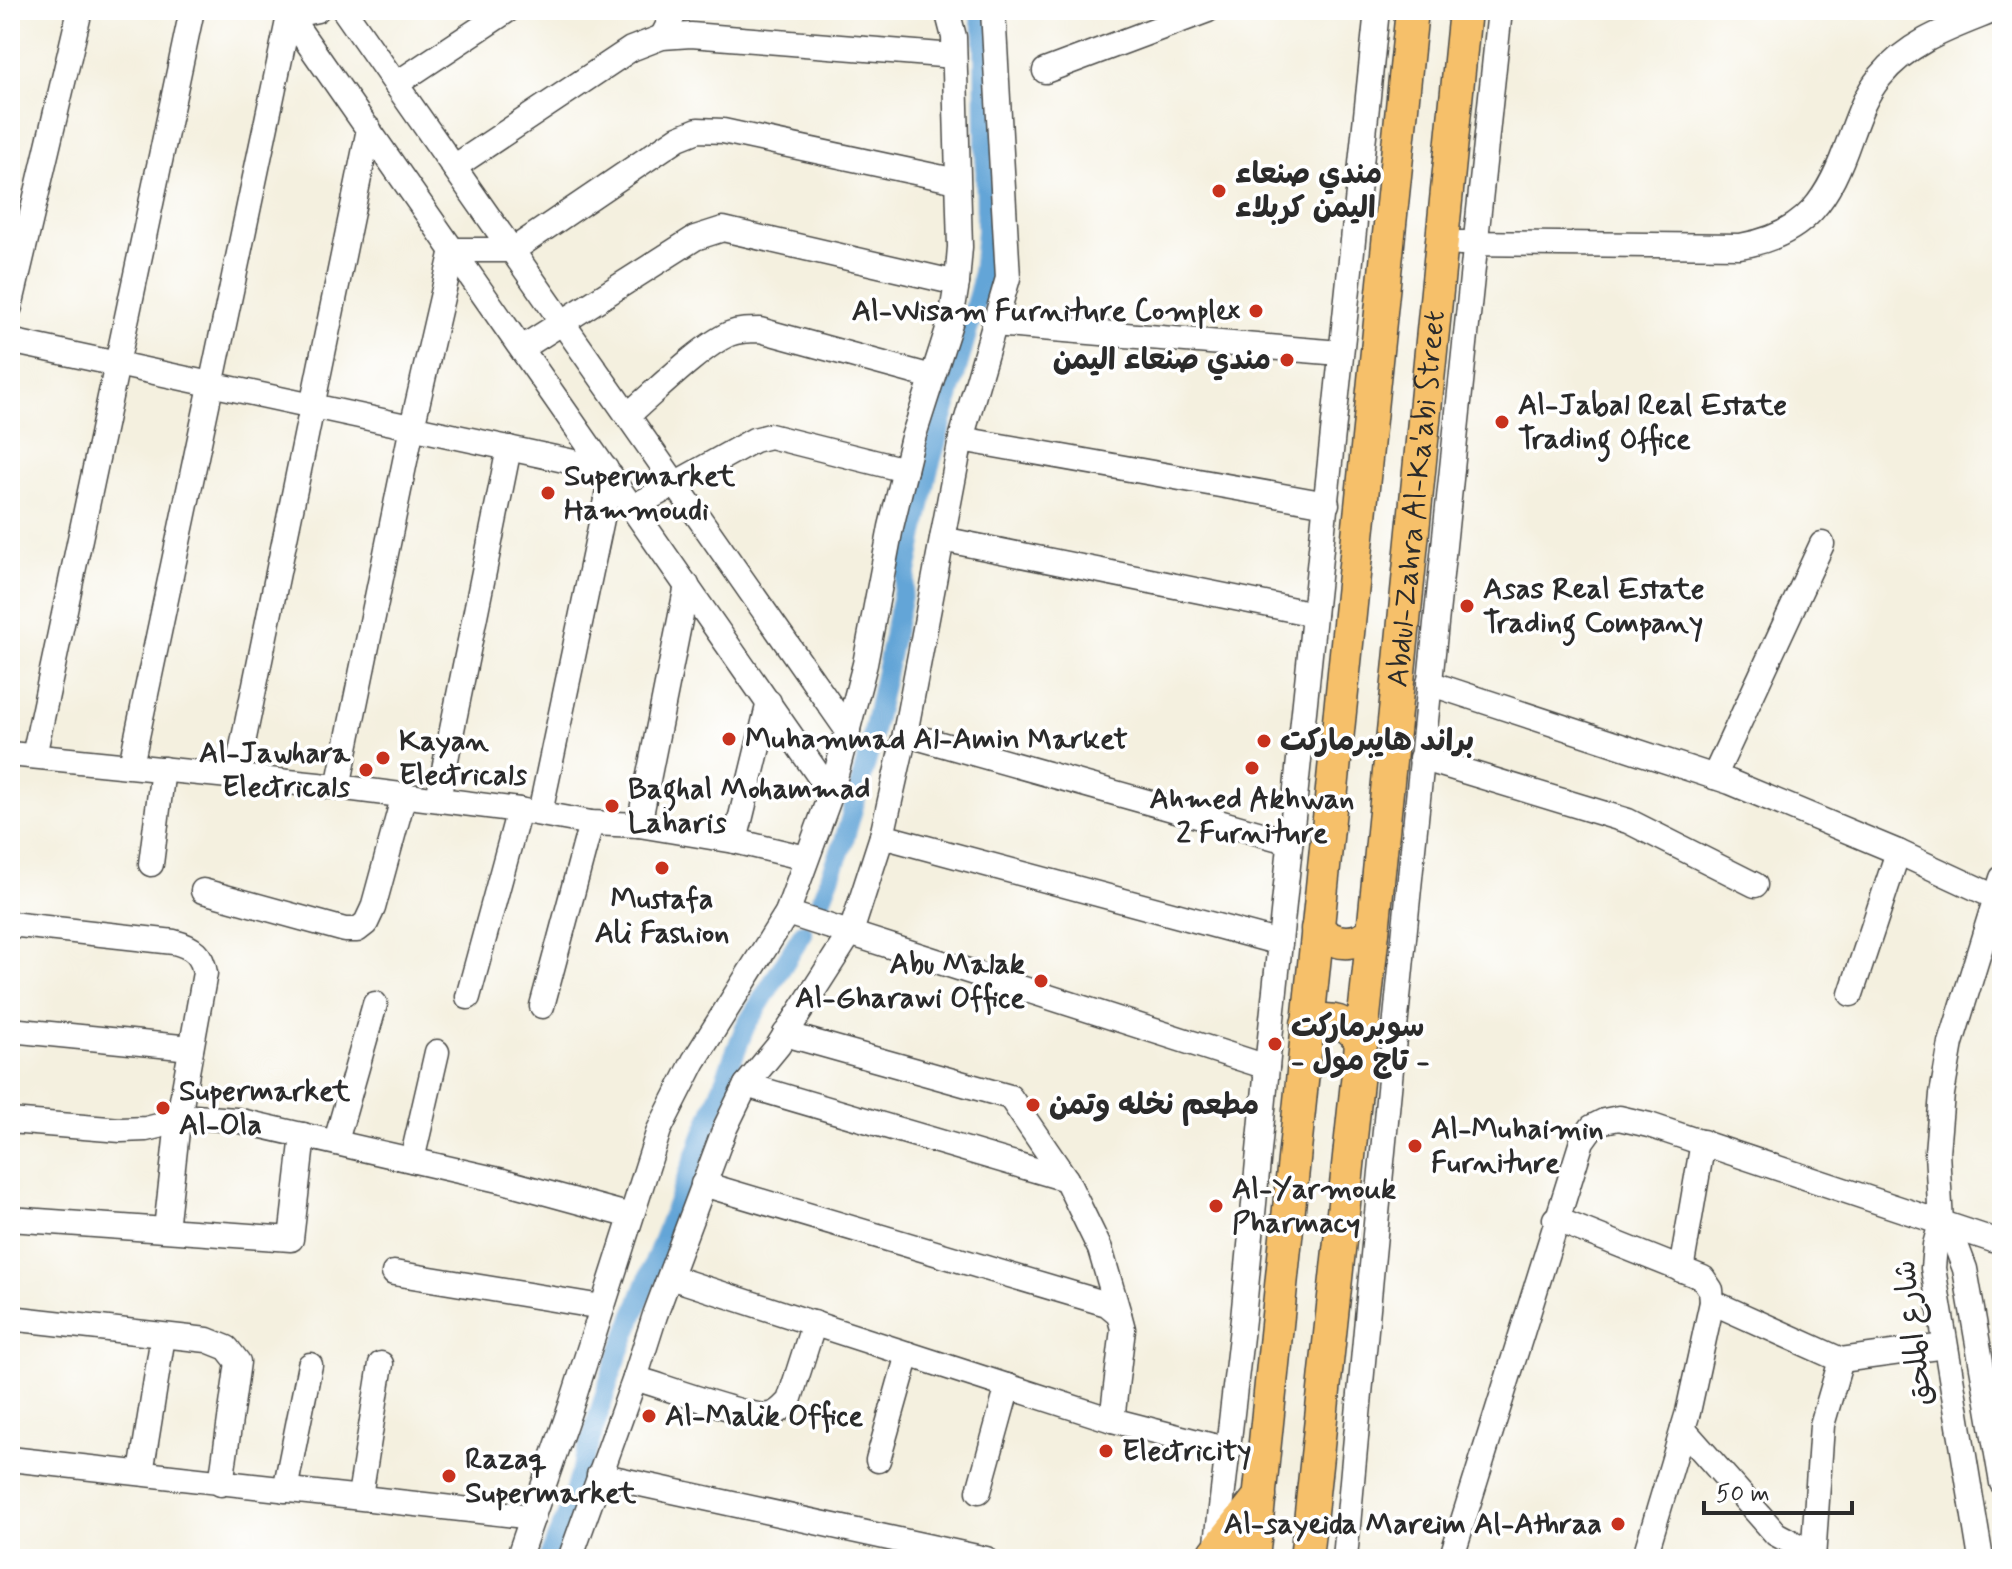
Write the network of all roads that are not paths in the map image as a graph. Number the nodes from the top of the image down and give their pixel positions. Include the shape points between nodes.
1 (80, 10) edge
2 (192, 10) edge
3 (317, 10) edge
4 (344, 10) edge
5 (508, 10) edge
6 (676, 10) edge
7 (947, 10) edge
8 (993, 10) edge
9 (1208, 10) edge
10 (1377, 10) edge
11 (1412, 10) edge
12 (1465, 10) edge
13 (1500, 10) edge
14 (1995, 10) edge
15 (287, 13) edge
16 (662, 37) junction
17 (954, 56) junction
18 (1045, 71) dead end
19 (396, 84) junction
20 (369, 129) junction
21 (454, 167) junction
22 (957, 181) junction
23 (1441, 243) junction
24 (1475, 244) junction
25 (453, 250) junction
26 (513, 250) junction
27 (957, 283) junction
28 (10, 307) edge
29 (562, 321) junction
30 (994, 324) junction
31 (10, 341) edge
32 (522, 348) junction
33 (1340, 353) junction
34 (115, 364) junction
35 (932, 377) junction
36 (212, 385) junction
37 (313, 407) junction
38 (628, 415) junction
39 (412, 427) junction
40 (961, 439) junction
41 (509, 448) junction
42 (905, 470) junction
43 (608, 472) junction
44 (674, 482) junction
45 (1327, 504) junction
46 (633, 507) junction
47 (942, 539) junction
48 (1822, 544) dead end
49 (687, 585) junction
50 (1314, 614) junction
51 (1429, 683) junction
52 (769, 702) junction
53 (848, 731) junction
54 (905, 734) junction
55 (22, 755) edge
56 (1421, 758) junction
57 (131, 765) junction
58 (163, 769) junction
59 (236, 777) junction
60 (1714, 777) junction
61 (338, 787) junction
62 (831, 793) junction
63 (404, 795) junction
64 (438, 799) junction
65 (529, 812) junction
66 (591, 823) junction
67 (639, 825) junction
68 (882, 836) junction
69 (735, 841) junction
70 (1290, 842) junction
71 (1898, 852) junction
72 (806, 858) junction
73 (151, 864) dead end
74 (1755, 885) dead end
75 (1999, 887) edge
76 (203, 891) dead end
77 (787, 913) junction
78 (10, 924) edge
79 (1317, 929) junction
80 (851, 932) junction
81 (1373, 932) junction
82 (1280, 943) junction
83 (1851, 994) dead end
84 (468, 997) dead end
85 (375, 1004) dead end
86 (542, 1006) dead end
87 (1307, 1024) junction
88 (10, 1030) edge
89 (785, 1034) junction
90 (1361, 1042) junction
91 (191, 1048) junction
92 (437, 1052) dead end
93 (1267, 1067) junction
94 (746, 1085) junction
95 (10, 1121) edge
96 (178, 1122) junction
97 (303, 1135) junction
98 (336, 1141) junction
99 (1703, 1142) junction
100 (412, 1160) junction
101 (1066, 1179) junction
102 (703, 1184) junction
103 (631, 1216) junction
104 (10, 1219) edge
105 (1555, 1219) junction
106 (1941, 1223) junction
107 (166, 1229) junction
108 (2002, 1243) edge
109 (1681, 1270) junction
110 (394, 1273) dead end
111 (670, 1277) junction
112 (1712, 1302) junction
113 (602, 1307) junction
114 (1119, 1314) junction
115 (10, 1318) edge
116 (814, 1323) junction
117 (163, 1336) junction
118 (1945, 1346) junction
119 (908, 1354) junction
120 (1841, 1360) junction
121 (381, 1364) dead end
122 (310, 1365) dead end
123 (635, 1378) junction
124 (1008, 1386) junction
125 (1112, 1420) junction
126 (1683, 1429) junction
127 (1229, 1450) junction
128 (10, 1459) edge
129 (878, 1460) dead end
130 (141, 1473) junction
131 (599, 1475) junction
132 (2002, 1483) edge
133 (221, 1484) junction
134 (285, 1490) junction
135 (979, 1491) dead end
136 (360, 1496) junction
137 (1260, 1496) junction
138 (533, 1517) junction
139 (1215, 1556) edge
140 (1813, 1556) edge
141 (518, 1559) edge
142 (570, 1559) edge
143 (986, 1559) edge
144 (1253, 1559) edge
145 (1306, 1559) edge
146 (1345, 1559) edge
147 (1451, 1559) edge
148 (1644, 1559) edge
149 (1981, 1559) edge

1 - 28 street
2 - 34 street
3 - 15 street
4 - 19 street
5 - 19 street
6 - 16 street
7 - 17 street
8 - 30 street via 1008,278
9 - 18 street
10 - 33 street
11 - 79 main road, Abdul-Zahra Al-Ka'abi Street
12 - 23 main road, Abdul-Zahra Al-Ka'abi Street
13 - 24 street
14 - 24 street via 1918,44 1890,66 1860,110 1823,199 1772,239 1740,246
15 - 20 street
15 - 36 street
16 - 17 street
16 - 21 street via 631,49
17 - 22 street
19 - 21 street
20 - 25 street
20 - 37 street
21 - 26 street
22 - 26 street via 698,130 678,138
22 - 27 street
23 - 24 street
23 - 81 main road, Abdul-Zahra Al-Ka'abi Street
24 - 51 street
25 - 26 street
25 - 32 street
25 - 39 street
26 - 29 street
27 - 29 street via 723,229 695,238
27 - 35 street
29 - 32 street
29 - 38 street
30 - 33 street
30 - 40 street
31 - 34 street
32 - 43 street
33 - 45 street
34 - 36 street
34 - 55 street
35 - 38 street via 760,330 743,330 707,348
35 - 42 street
36 - 37 street
36 - 57 street
37 - 39 street
37 - 59 street
38 - 44 street
39 - 41 street
39 - 61 street
40 - 45 street
40 - 47 street
41 - 43 street
41 - 64 street
42 - 44 street via 770,436
42 - 53 street
43 - 46 street
43 - 65 street
44 - 46 street
44 - 53 street
45 - 50 street
46 - 49 street
47 - 50 street
47 - 54 street
48 - 60 street
49 - 52 street
49 - 67 street
50 - 70 street
51 - 56 street
51 - 60 street
52 - 62 street
52 - 69 street
53 - 62 street
54 - 68 street
54 - 70 street
55 - 57 street
56 - 74 street via 1628,821
56 - 146 street
57 - 58 street
58 - 59 street
58 - 73 street
59 - 61 street
60 - 71 street
61 - 63 street
62 - 72 street
63 - 64 street
63 - 76 street via 373,908 357,930
64 - 65 street
65 - 66 street
65 - 84 street
66 - 67 street
66 - 86 street
67 - 69 street
68 - 80 street
68 - 82 street
69 - 72 street
70 - 82 street
71 - 75 street
71 - 83 street
72 - 77 street
75 - 106 street via 1951,1043 1942,1094 1937,1152
77 - 80 street
77 - 103 street via 694,1061 659,1130
78 - 91 street via 174,942 197,951 205,973
79 - 81 main road via 1344,943
79 - 87 main road, Abdul-Zahra Al-Ka'abi Street
80 - 89 street
80 - 93 street
81 - 90 main road, Abdul-Zahra Al-Ka'abi Street
82 - 93 street
85 - 98 street
87 - 90 main road via 1338,1021
87 - 137 main road, Abdul-Zahra Al-Ka'abi Street
88 - 91 street
89 - 94 street
89 - 101 street via 1010,1097
90 - 145 main road, Abdul-Zahra Al-Ka'abi Street
91 - 96 street
92 - 100 street
93 - 127 street
94 - 101 street
94 - 102 street
95 - 96 street via 121,1130
96 - 97 street via 195,1117 236,1120
96 - 107 street
97 - 98 street
97 - 107 street via 291,1239
98 - 100 street
99 - 105 street via 1619,1118 1592,1127 1582,1141
99 - 106 street
99 - 109 street
100 - 103 street
101 - 114 street via 1100,1249
102 - 111 street
102 - 114 street via 1107,1304
103 - 113 street
104 - 107 street
105 - 109 street
105 - 147 street
106 - 108 street
106 - 118 street, شارع الملحق via 1933,1268
106 - 132 street, شارع الملحق via 1965,1269
109 - 112 street via 1703,1278
110 - 113 street
111 - 116 street
111 - 123 street
112 - 120 street
112 - 126 street
113 - 138 street
114 - 125 street via 1123,1329
115 - 117 street
116 - 119 street
116 - 123 street via 789,1401 769,1415 743,1412
117 - 130 street
117 - 133 street via 207,1340 227,1348 238,1362
118 - 120 street
118 - 149 street, شارع الملحق
119 - 124 street
119 - 129 street
120 - 140 street via 1822,1425
121 - 136 street
122 - 134 street
123 - 131 street
124 - 125 street
124 - 135 street
125 - 127 street
126 - 140 street via 1776,1534
126 - 148 street
127 - 139 street
128 - 130 street
130 - 133 street
131 - 142 street
131 - 143 street
133 - 134 street
134 - 136 street
136 - 138 street
137 - 139 main road
137 - 144 main road, Abdul-Zahra Al-Ka'abi Street
138 - 141 street

